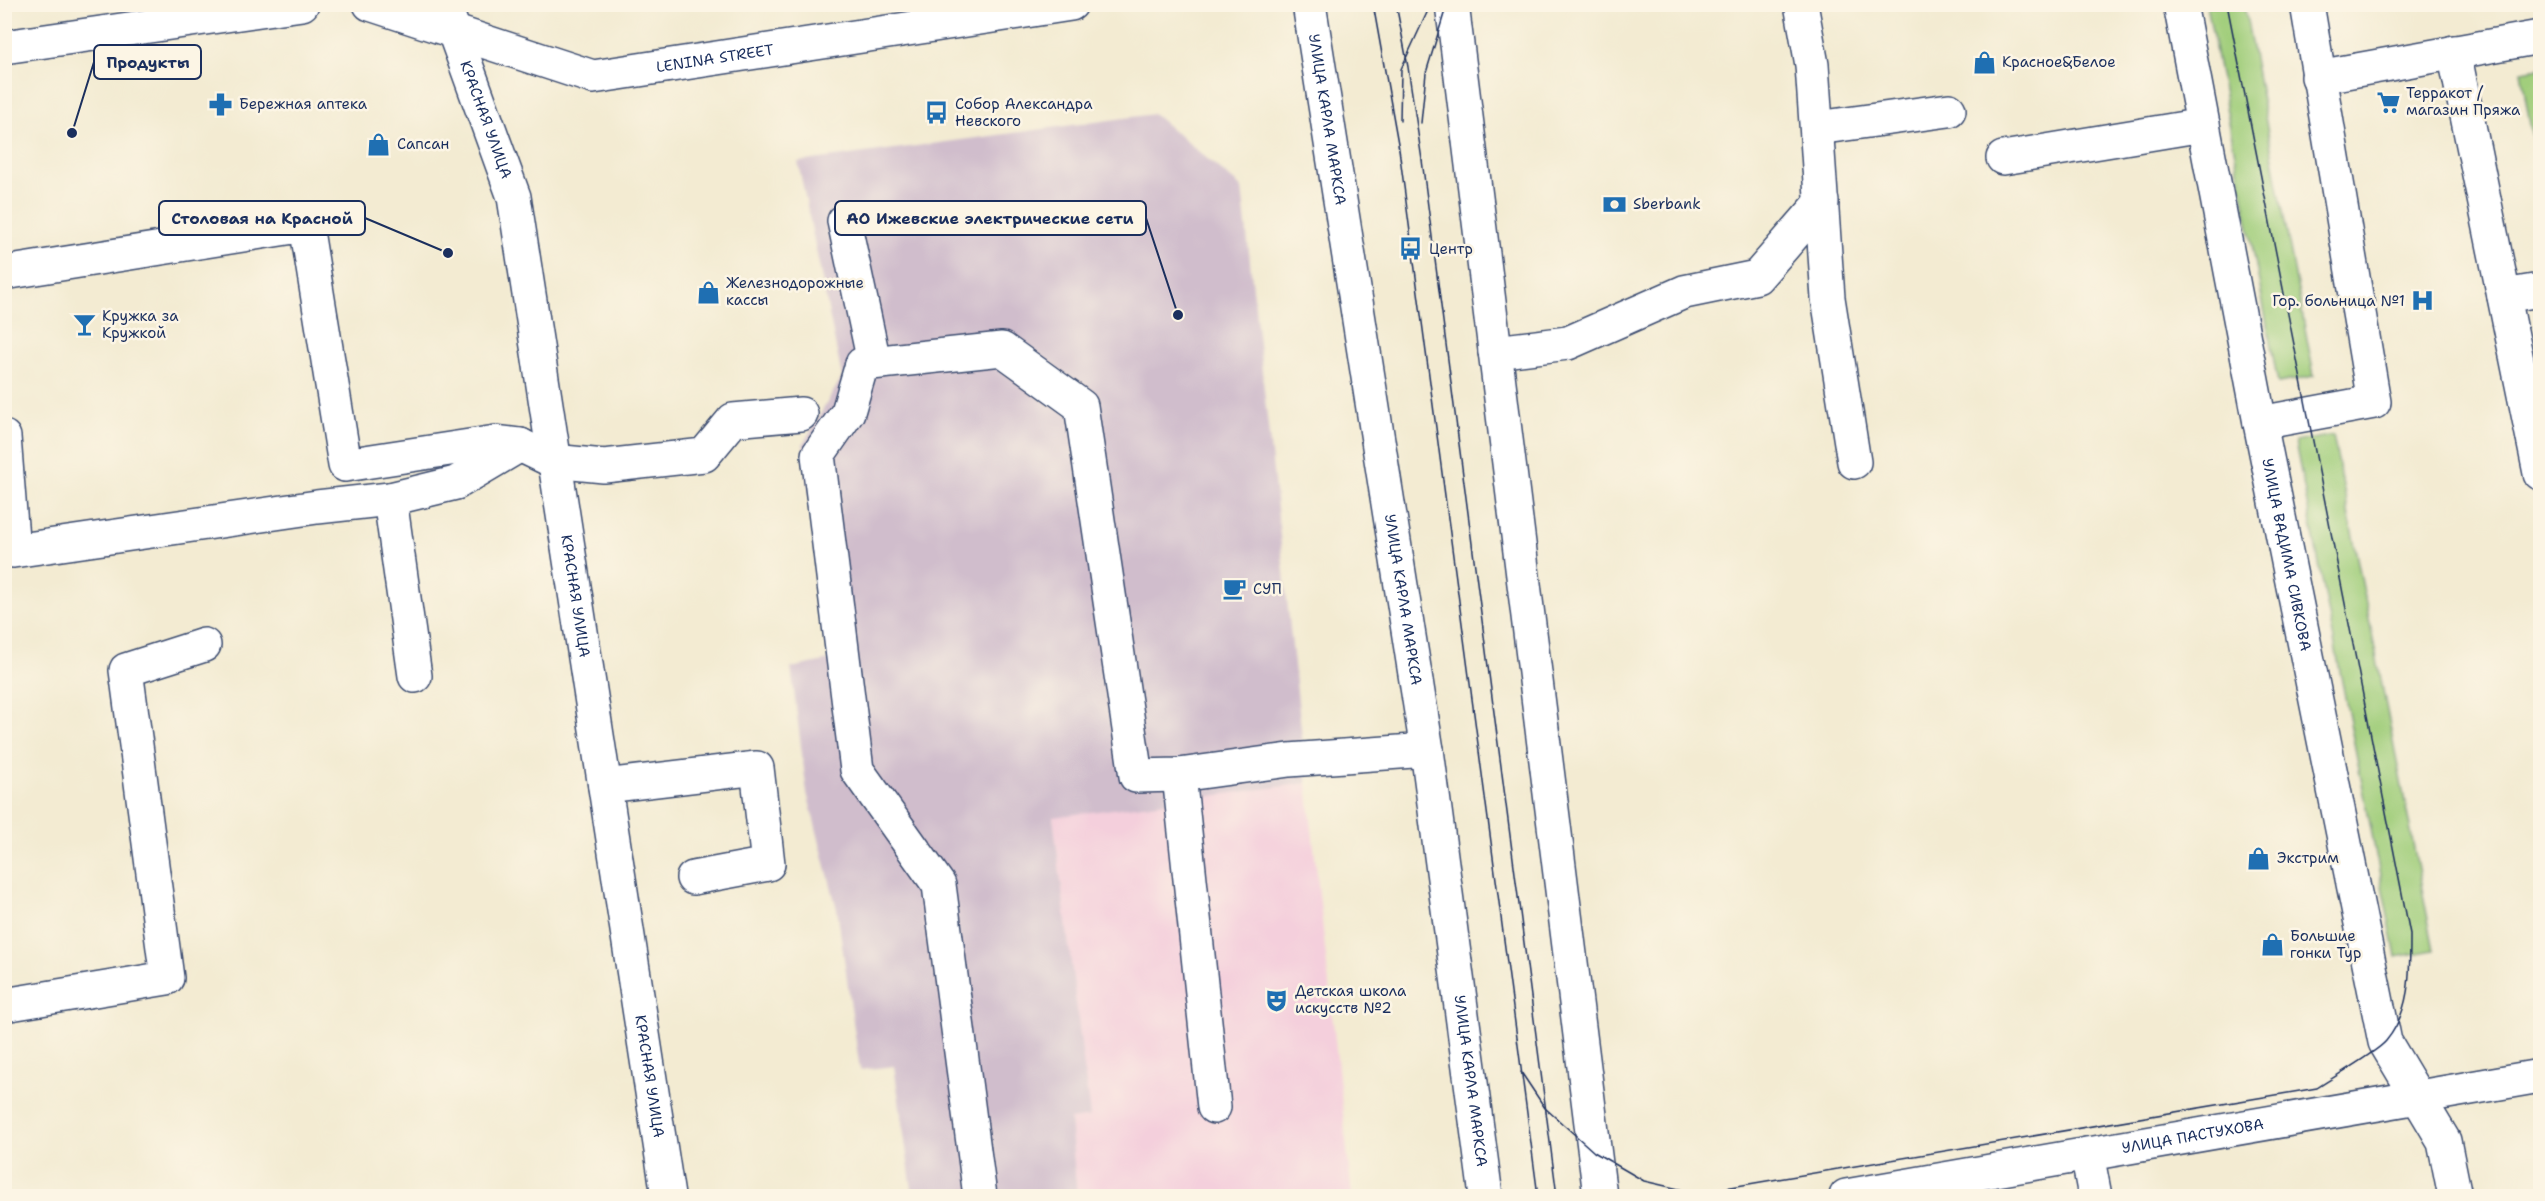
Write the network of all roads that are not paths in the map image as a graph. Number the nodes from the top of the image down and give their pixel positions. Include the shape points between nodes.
1 (302, 4) edge
2 (370, 4) edge
3 (1071, 4) edge
4 (1309, 4) edge
5 (1452, 4) edge
6 (1801, 4) edge
7 (2180, 4) edge
8 (2307, 4) edge
9 (449, 17) edge
10 (2541, 37) edge
11 (4, 48) edge
12 (2454, 52) junction
13 (2318, 77) junction
14 (1949, 110) dead end
15 (2203, 126) junction
16 (1816, 128) junction
17 (2003, 159) dead end
18 (1822, 202) junction
19 (844, 220) dead end
20 (4, 273) edge
21 (2541, 290) edge
22 (2504, 296) junction
23 (1495, 352) junction
24 (874, 362) junction
25 (801, 414) dead end
26 (2260, 423) junction
27 (4, 437) edge
28 (520, 446) junction
29 (553, 461) junction
30 (1854, 462) dead end
31 (2541, 473) edge
32 (390, 499) junction
33 (204, 645) dead end
34 (415, 676) dead end
35 (1427, 750) junction
36 (1179, 775) junction
37 (605, 786) junction
38 (693, 878) dead end
39 (4, 1005) edge
40 (2541, 1076) edge
41 (2417, 1096) junction
42 (1214, 1107) dead end
43 (2087, 1154) junction
44 (668, 1197) edge
45 (980, 1197) edge
46 (1486, 1197) edge
47 (1600, 1197) edge
48 (1846, 1197) edge
49 (2095, 1197) edge
50 (2455, 1197) edge

1 - 11 main road
2 - 9 main road, LENINA STREET
3 - 9 main road, LENINA STREET via 593,77
4 - 35 main road, УЛИЦА КАРЛА МАРКСА
5 - 23 main road
6 - 16 main road via 1812,65
7 - 15 main road, УЛИЦА ВАДИМА СИВКОВА
8 - 13 main road
9 - 29 main road, КРАСНАЯ УЛИЦА via 514,197
10 - 12 main road
12 - 13 main road
12 - 22 main road
13 - 26 main road via 2374,402
14 - 16 main road
15 - 17 main road
15 - 26 main road, УЛИЦА ВАДИМА СИВКОВА
16 - 18 main road
18 - 23 main road via 1757,277 1684,292 1568,343
18 - 30 main road via 1828,297
19 - 24 main road
20 - 28 main road via 306,225 345,465 496,442
21 - 22 main road
22 - 31 main road
23 - 47 main road
24 - 36 main road via 1002,349 1081,406 1136,776
24 - 45 main road via 862,364 848,411 818,455 857,770 939,885
25 - 29 main road via 733,420 704,455 604,466
26 - 41 main road, УЛИЦА ВАДИМА СИВКОВА via 2385,1042
27 - 32 main road via 13,550
28 - 29 main road
28 - 32 main road via 456,483
29 - 37 main road, КРАСНАЯ УЛИЦА
32 - 34 main road
33 - 39 main road via 126,670 167,978
35 - 36 main road via 1289,760
35 - 46 main road, УЛИЦА КАРЛА МАРКСА
36 - 42 main road
37 - 38 main road via 757,768 768,864
37 - 44 main road, КРАСНАЯ УЛИЦА
40 - 41 main road, УЛИЦА ПАСТУХОВА
41 - 43 main road, УЛИЦА ПАСТУХОВА
41 - 50 main road, УЛИЦА ВАДИМА СИВКОВА via 2444,1141
43 - 48 main road, УЛИЦА ПАСТУХОВА
43 - 49 main road

